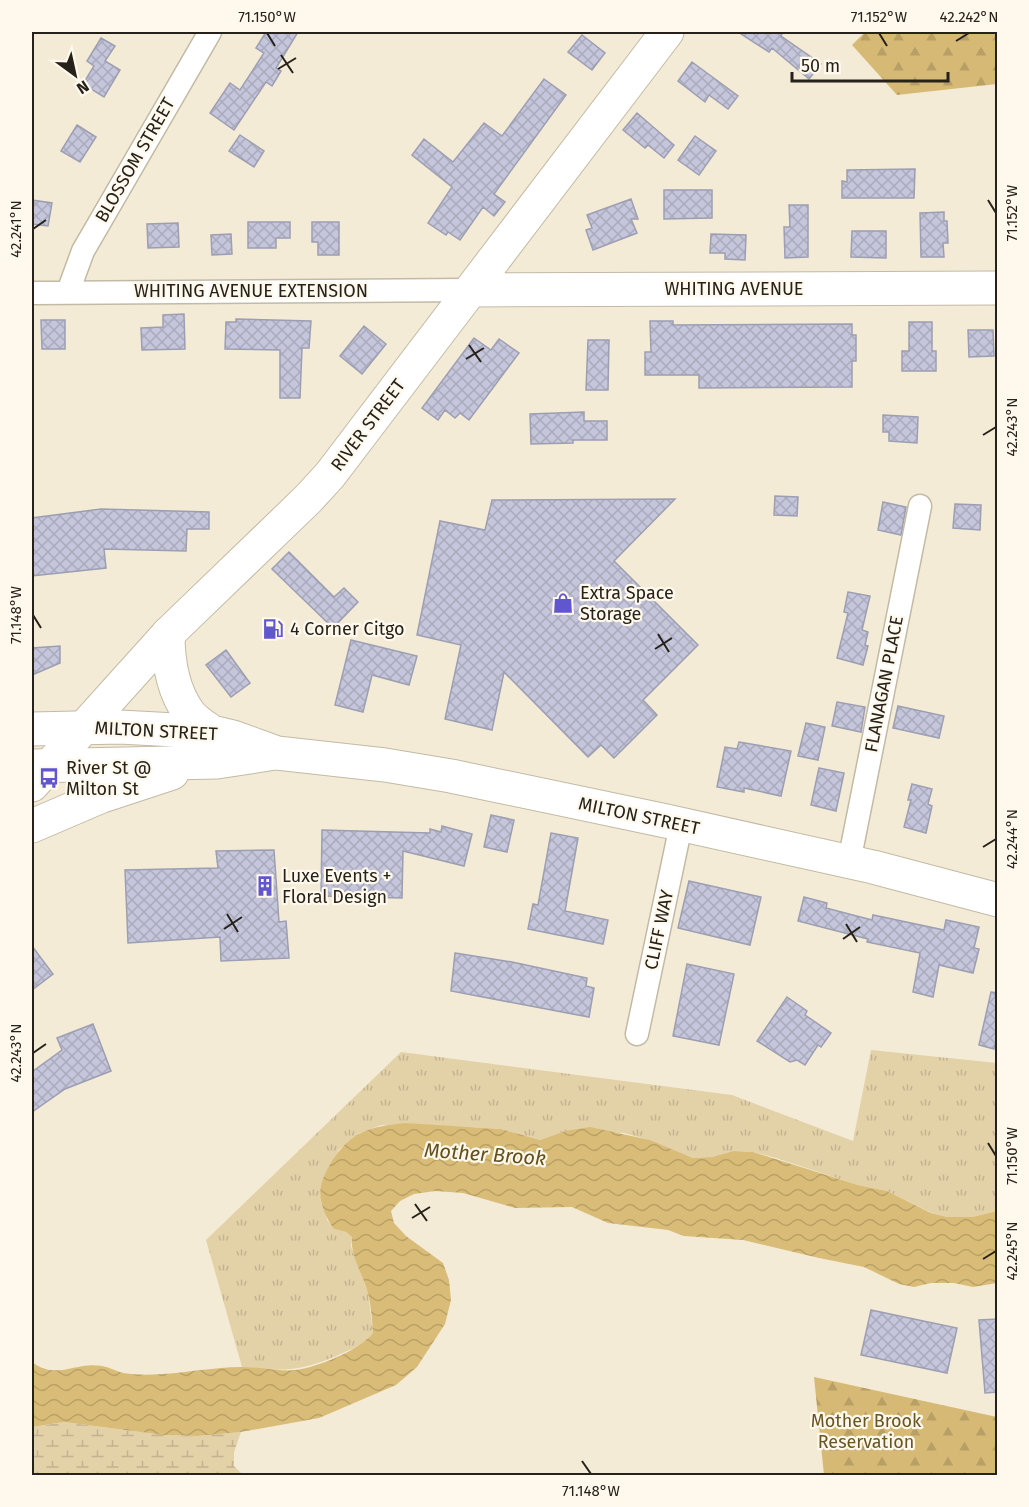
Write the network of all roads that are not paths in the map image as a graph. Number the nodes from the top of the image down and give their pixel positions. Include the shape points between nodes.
1 (210, 32) edge
2 (667, 32) edge
3 (998, 288) edge
4 (471, 290) junction
5 (32, 292) edge
6 (68, 292) junction
7 (920, 506) dead end
8 (168, 634) junction
9 (82, 728) junction
10 (32, 729) edge
11 (215, 747) junction
12 (37, 772) edge
13 (681, 825) junction
14 (32, 826) edge
15 (849, 862) junction
16 (998, 900) edge
17 (637, 1034) dead end

1 - 6 street, BLOSSOM STREET via 82,251
2 - 4 street, RIVER STREET
3 - 4 street, WHITING AVENUE
4 - 6 street, WHITING AVENUE EXTENSION
4 - 8 street, RIVER STREET via 316,491
5 - 6 street, WHITING AVENUE EXTENSION
7 - 15 street, FLANAGAN PLACE
8 - 9 street, RIVER STREET
8 - 11 street via 169,666 181,698
9 - 10 street, MILTON STREET
9 - 11 street, MILTON STREET via 120,727
9 - 12 street, RIVER STREET
11 - 12 street, MILTON STREET
11 - 13 street, MILTON STREET via 233,737 277,753 451,776
11 - 14 street via 169,774 102,796
13 - 15 street, MILTON STREET
13 - 17 street, CLIFF WAY
15 - 16 street, MILTON STREET

